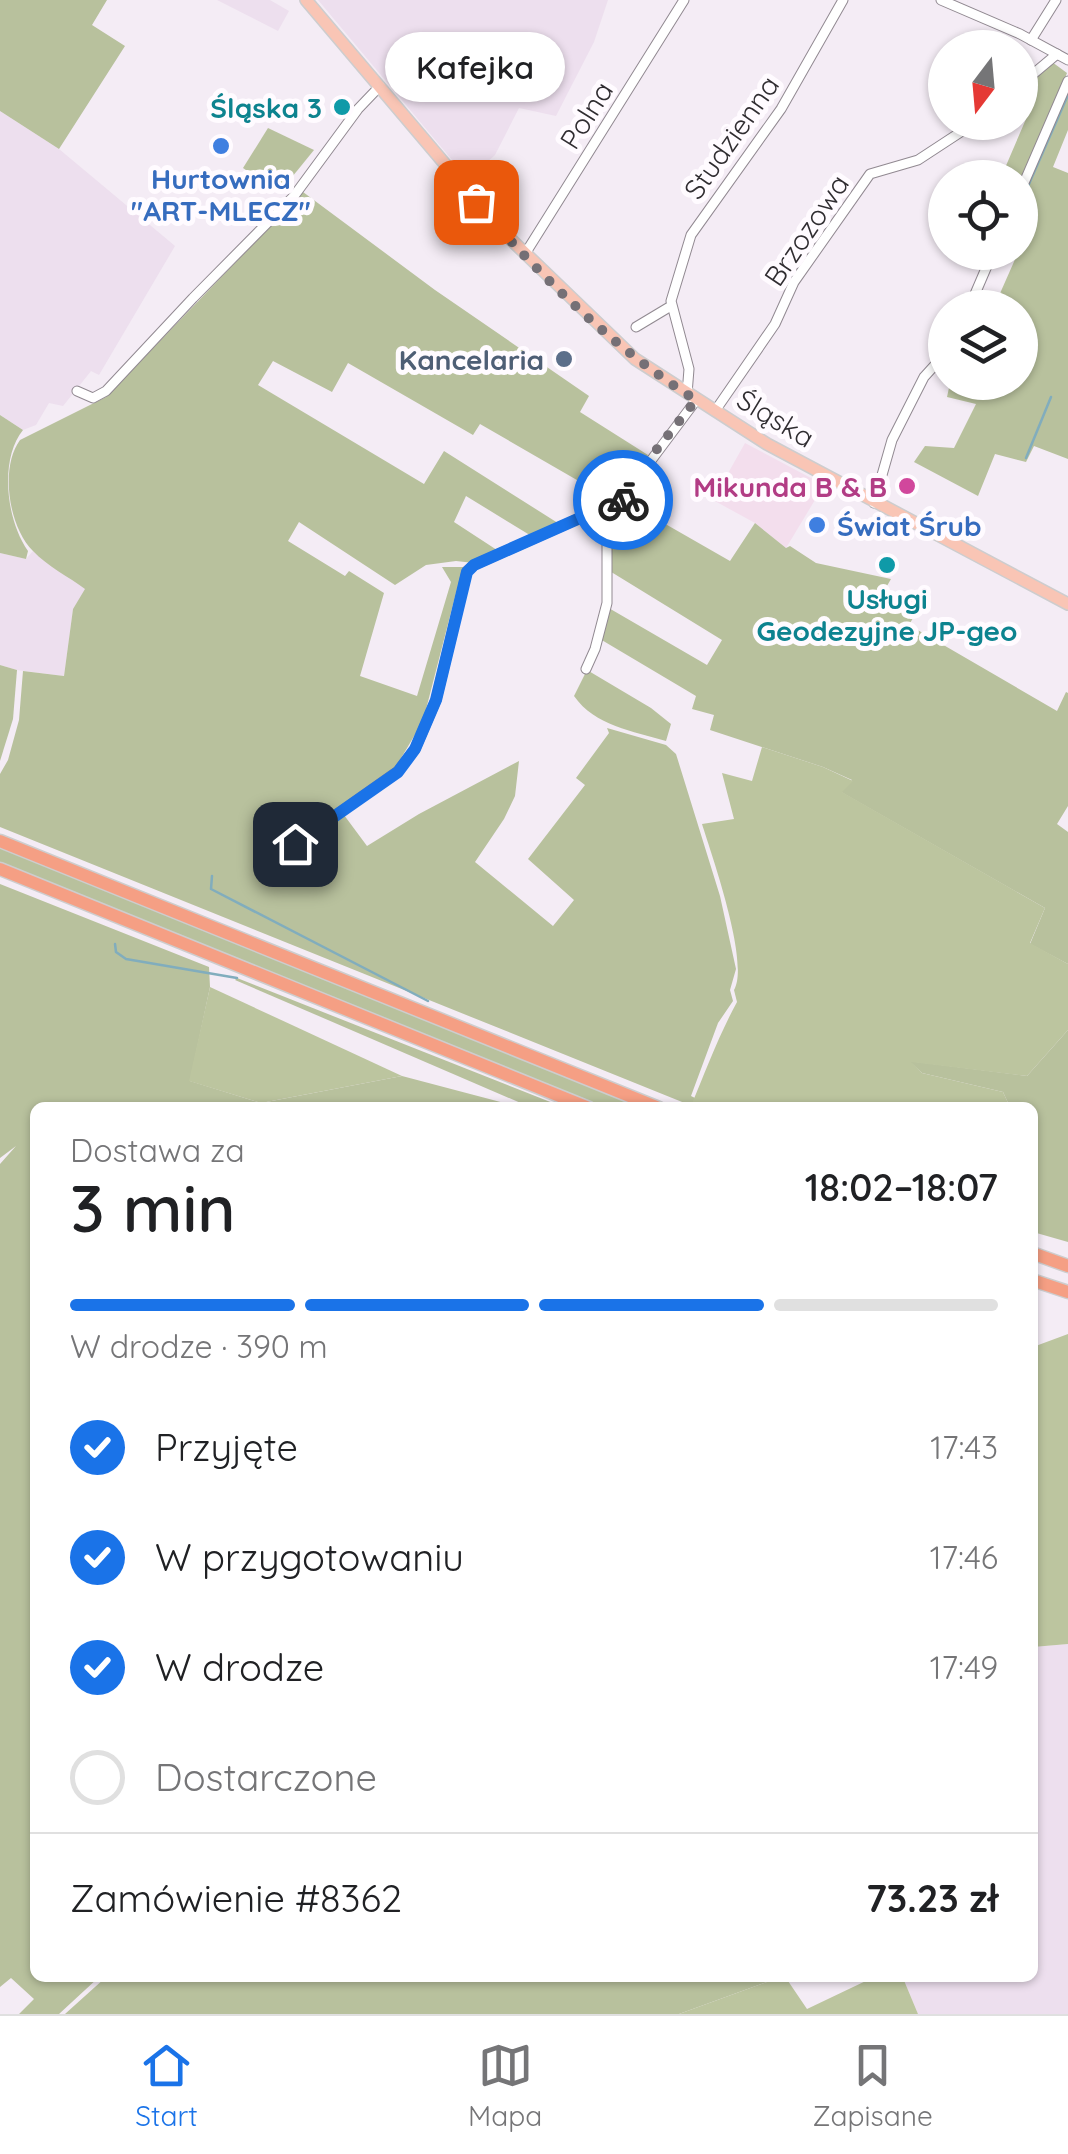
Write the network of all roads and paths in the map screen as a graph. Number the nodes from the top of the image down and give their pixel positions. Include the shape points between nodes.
1 (306, 0) edge
2 (684, 0) edge
3 (843, 0) edge
4 (941, 0) edge
5 (1056, 0) edge
6 (1008, 30) edge
7 (1037, 30) edge
8 (1038, 44) edge
9 (1056, 54) junction
10 (1068, 60) edge
11 (1038, 70) edge
12 (1068, 81) edge
13 (380, 86) junction
14 (949, 140) edge
15 (1034, 160) edge
16 (525, 254) junction
17 (672, 306) junction
18 (636, 327) dead end
19 (928, 373) edge
20 (77, 391) dead end
21 (692, 397) junction
22 (715, 411) junction
23 (874, 503) junction
24 (617, 506) junction
25 (1068, 604) edge
26 (586, 669) dead end
27 (0, 841) edge
28 (295, 844) dead end
29 (0, 869) edge
30 (573, 1102) edge
31 (644, 1102) edge
32 (1038, 1255) edge
33 (1068, 1266) edge
34 (1038, 1282) edge
35 (1068, 1292) edge

1 - 13 main road, Śląska
2 - 16 street, Polna
3 - 17 street, Studzienna via 782,110 691,234
4 - 6 street
5 - 7 street
8 - 9 street
9 - 10 street
9 - 11 street
12 - 15 street
13 - 16 main road, Śląska
13 - 20 street via 294,196 106,391 93,398
14 - 22 street, Brzozowa via 918,160 870,174
16 - 21 main road, Śląska via 635,359
17 - 18 street
17 - 21 street, Studzienna
19 - 23 street via 892,440
21 - 22 main road, Śląska
21 - 24 street
22 - 23 main road, Śląska
23 - 25 main road, Śląska
24 - 26 street via 607,538 606,603
24 - 28 street via 467,572 436,700 415,749 398,772
27 - 31 highway
29 - 30 highway
32 - 33 highway
34 - 35 highway

